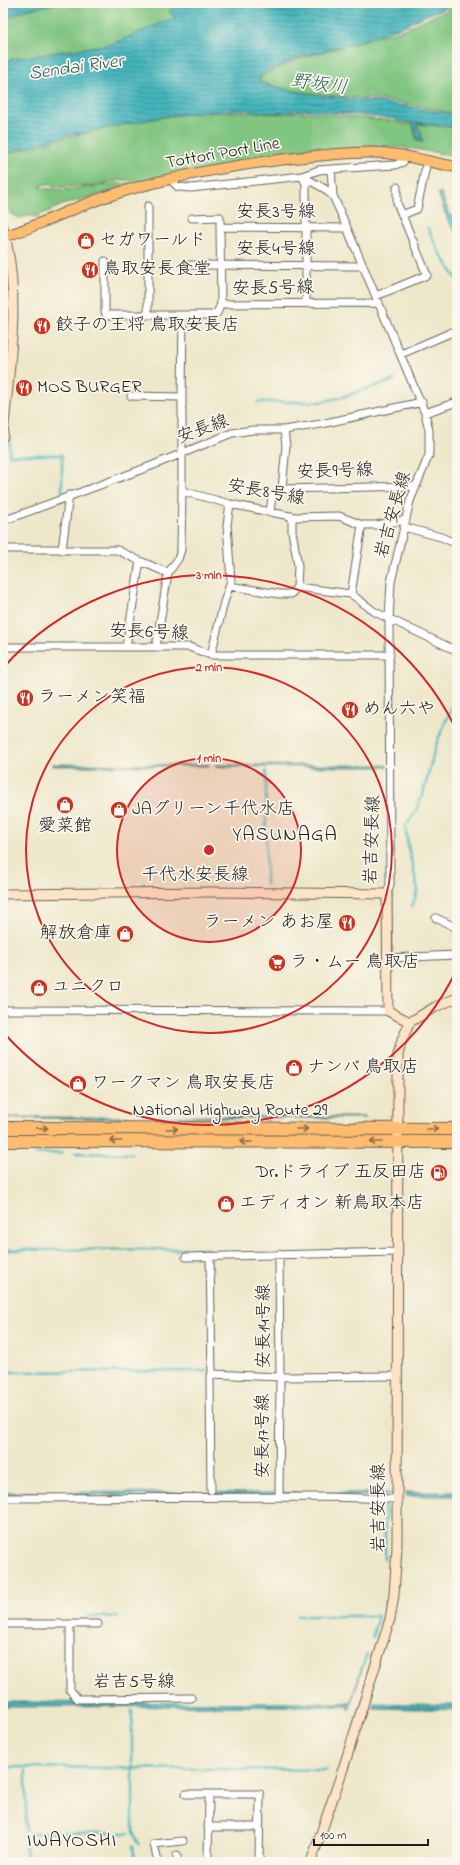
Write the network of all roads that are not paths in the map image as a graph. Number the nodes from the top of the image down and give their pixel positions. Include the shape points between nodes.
1 (408, 156) junction
2 (427, 161) junction
3 (457, 167) edge
4 (331, 169) junction
5 (302, 176) junction
6 (171, 180) junction
7 (397, 187) dead end
8 (333, 196) junction
9 (148, 206) dead end
10 (402, 215) junction
11 (192, 218) dead end
12 (220, 227) junction
13 (306, 228) junction
14 (346, 228) junction
15 (4, 234) edge
16 (105, 261) dead end
17 (190, 265) dead end
18 (220, 265) junction
19 (306, 265) junction
20 (362, 266) junction
21 (376, 296) junction
22 (306, 303) junction
23 (379, 303) junction
24 (221, 304) junction
25 (148, 314) junction
26 (183, 315) junction
27 (457, 330) edge
28 (401, 354) junction
29 (131, 396) dead end
30 (182, 397) junction
31 (5, 398) edge
32 (422, 402) junction
33 (457, 402) edge
34 (425, 413) junction
35 (284, 430) junction
36 (3, 436) edge
37 (181, 454) junction
38 (416, 486) junction
39 (282, 489) junction
40 (182, 491) junction
41 (69, 495) junction
42 (230, 504) junction
43 (270, 512) junction
44 (292, 516) junction
45 (3, 521) edge
46 (405, 523) junction
47 (362, 525) junction
48 (457, 544) edge
49 (3, 549) edge
50 (62, 549) junction
51 (140, 561) junction
52 (168, 573) junction
53 (229, 586) junction
54 (297, 587) junction
55 (351, 594) junction
56 (390, 619) junction
57 (3, 647) edge
58 (126, 647) junction
59 (156, 647) junction
60 (457, 651) edge
61 (211, 655) junction
62 (390, 655) junction
63 (3, 894) edge
64 (387, 894) junction
65 (436, 918) dead end
66 (457, 928) edge
67 (457, 955) edge
68 (388, 958) junction
69 (457, 998) edge
70 (3, 1010) edge
71 (388, 1011) junction
72 (410, 1022) junction
73 (3, 1128) edge
74 (398, 1129) junction
75 (457, 1129) edge
76 (3, 1141) edge
77 (398, 1142) junction
78 (457, 1142) edge
79 (398, 1252) junction
80 (279, 1254) junction
81 (210, 1256) junction
82 (186, 1257) dead end
83 (212, 1374) junction
84 (397, 1376) junction
85 (280, 1377) junction
86 (211, 1490) dead end
87 (279, 1497) junction
88 (3, 1498) edge
89 (397, 1499) junction
90 (3, 1624) edge
91 (70, 1624) junction
92 (98, 1624) dead end
93 (191, 1698) dead end
94 (186, 1794) dead end
95 (209, 1794) junction
96 (208, 1827) junction
97 (260, 1827) junction
98 (183, 1841) dead end
99 (158, 1862) edge
100 (208, 1862) edge
101 (259, 1862) edge
102 (311, 1862) edge

1 - 2 main road, Tottori Port Line
1 - 4 street via 403,162 395,165
1 - 6 main road, Tottori Port Line via 372,152 317,156 254,164
2 - 3 main road, Tottori Port Line
2 - 10 street via 417,208
4 - 5 street via 318,170
4 - 8 street
5 - 6 street via 191,188 178,187
5 - 8 street
5 - 13 street via 306,184
6 - 15 main road, Tottori Port Line via 105,197
7 - 10 street via 397,203
8 - 14 street, 岩吉安長線
9 - 25 street
10 - 21 street via 427,276
11 - 12 street, 安長3号線 via 220,217
12 - 13 street, 安長3号線
12 - 18 street, 安長5号線
13 - 14 street, 安長3号線
13 - 19 street
14 - 20 street, 岩吉安長線
15 - 31 street via 13,288
16 - 25 street via 105,314
17 - 18 street, 安長4号線
18 - 19 street, 安長4号線
18 - 24 street, 安長5号線
19 - 20 street, 安長4号線
19 - 22 street
20 - 21 street, 岩吉安長線
21 - 23 street, 岩吉安長線
22 - 23 street, 安長5号線
22 - 24 street, 安長5号線
23 - 28 street, 岩吉安長線
24 - 26 street via 216,314
25 - 26 street
26 - 30 street
27 - 28 street
28 - 32 street, 岩吉安長線
29 - 30 street
30 - 37 street
31 - 36 street
32 - 34 street, 岩吉安長線
32 - 35 street, 安長線
33 - 34 street
34 - 38 street, 岩吉安長線 via 430,450
35 - 37 street, 安長線 via 232,433
35 - 39 street via 286,446
37 - 40 street
37 - 41 street, 安長線
38 - 39 street, 安長9号線
38 - 46 street, 岩吉安長線
39 - 43 street, 安長9号線 via 272,497
40 - 42 street, 安長8号線
40 - 52 street via 181,550
41 - 45 street, 安長線
41 - 50 street
42 - 43 street, 安長8号線
42 - 53 street, 安長6号線 via 227,525 231,581
43 - 44 street, 安長8号線
44 - 47 street, 安長8号線 via 339,516
44 - 54 street via 298,566
46 - 47 street, 安長8号線
46 - 48 street, 安長8号線
46 - 56 street, 岩吉安長線 via 391,582
47 - 55 street
49 - 50 street
50 - 51 street via 117,550
51 - 52 street
51 - 58 street
52 - 59 street
53 - 54 street via 280,594 291,594
53 - 61 street, 安長6号線
54 - 55 street
55 - 56 street
56 - 60 street
56 - 62 street, 岩吉安長線
57 - 58 street, 安長6号線
58 - 59 street, 安長6号線
59 - 61 street, 安長6号線 via 189,647
61 - 62 street
62 - 64 street, 岩吉安長線 via 390,884
63 - 64 street, 千代水安長線
64 - 68 street, 岩吉安長線
65 - 66 street
67 - 68 street
68 - 71 street, 岩吉安長線
69 - 72 street
70 - 71 street
71 - 72 street
72 - 74 street, 岩吉安長線 via 398,1054
73 -> 74 highway, National Highway Route 29
74 -> 75 highway, National Highway Route 29
74 - 77 street, 岩吉安長線
77 -> 76 highway, National Highway Route 29
77 - 78 highway, National Highway Route 29
77 - 79 street, 岩吉安長線
79 - 80 street
79 - 84 street, 岩吉安長線
80 - 81 street
80 - 85 street, 安長14号線
81 - 82 street
81 - 83 street
83 - 85 street, 安長17号線
83 - 86 street
84 - 85 street, 安長14号線
84 - 89 street, 岩吉安長線
85 - 87 street, 安長17号線
87 - 88 street
87 - 89 street
89 - 102 street, 岩吉安長線 via 394,1595 390,1619
90 - 91 street
91 - 92 street
91 - 93 street, 岩吉5号線 via 70,1690 78,1699
94 - 95 street
95 - 96 street
95 - 97 street via 260,1794
96 - 97 street
96 - 100 street
97 - 101 street
98 - 99 street via 154,1844

